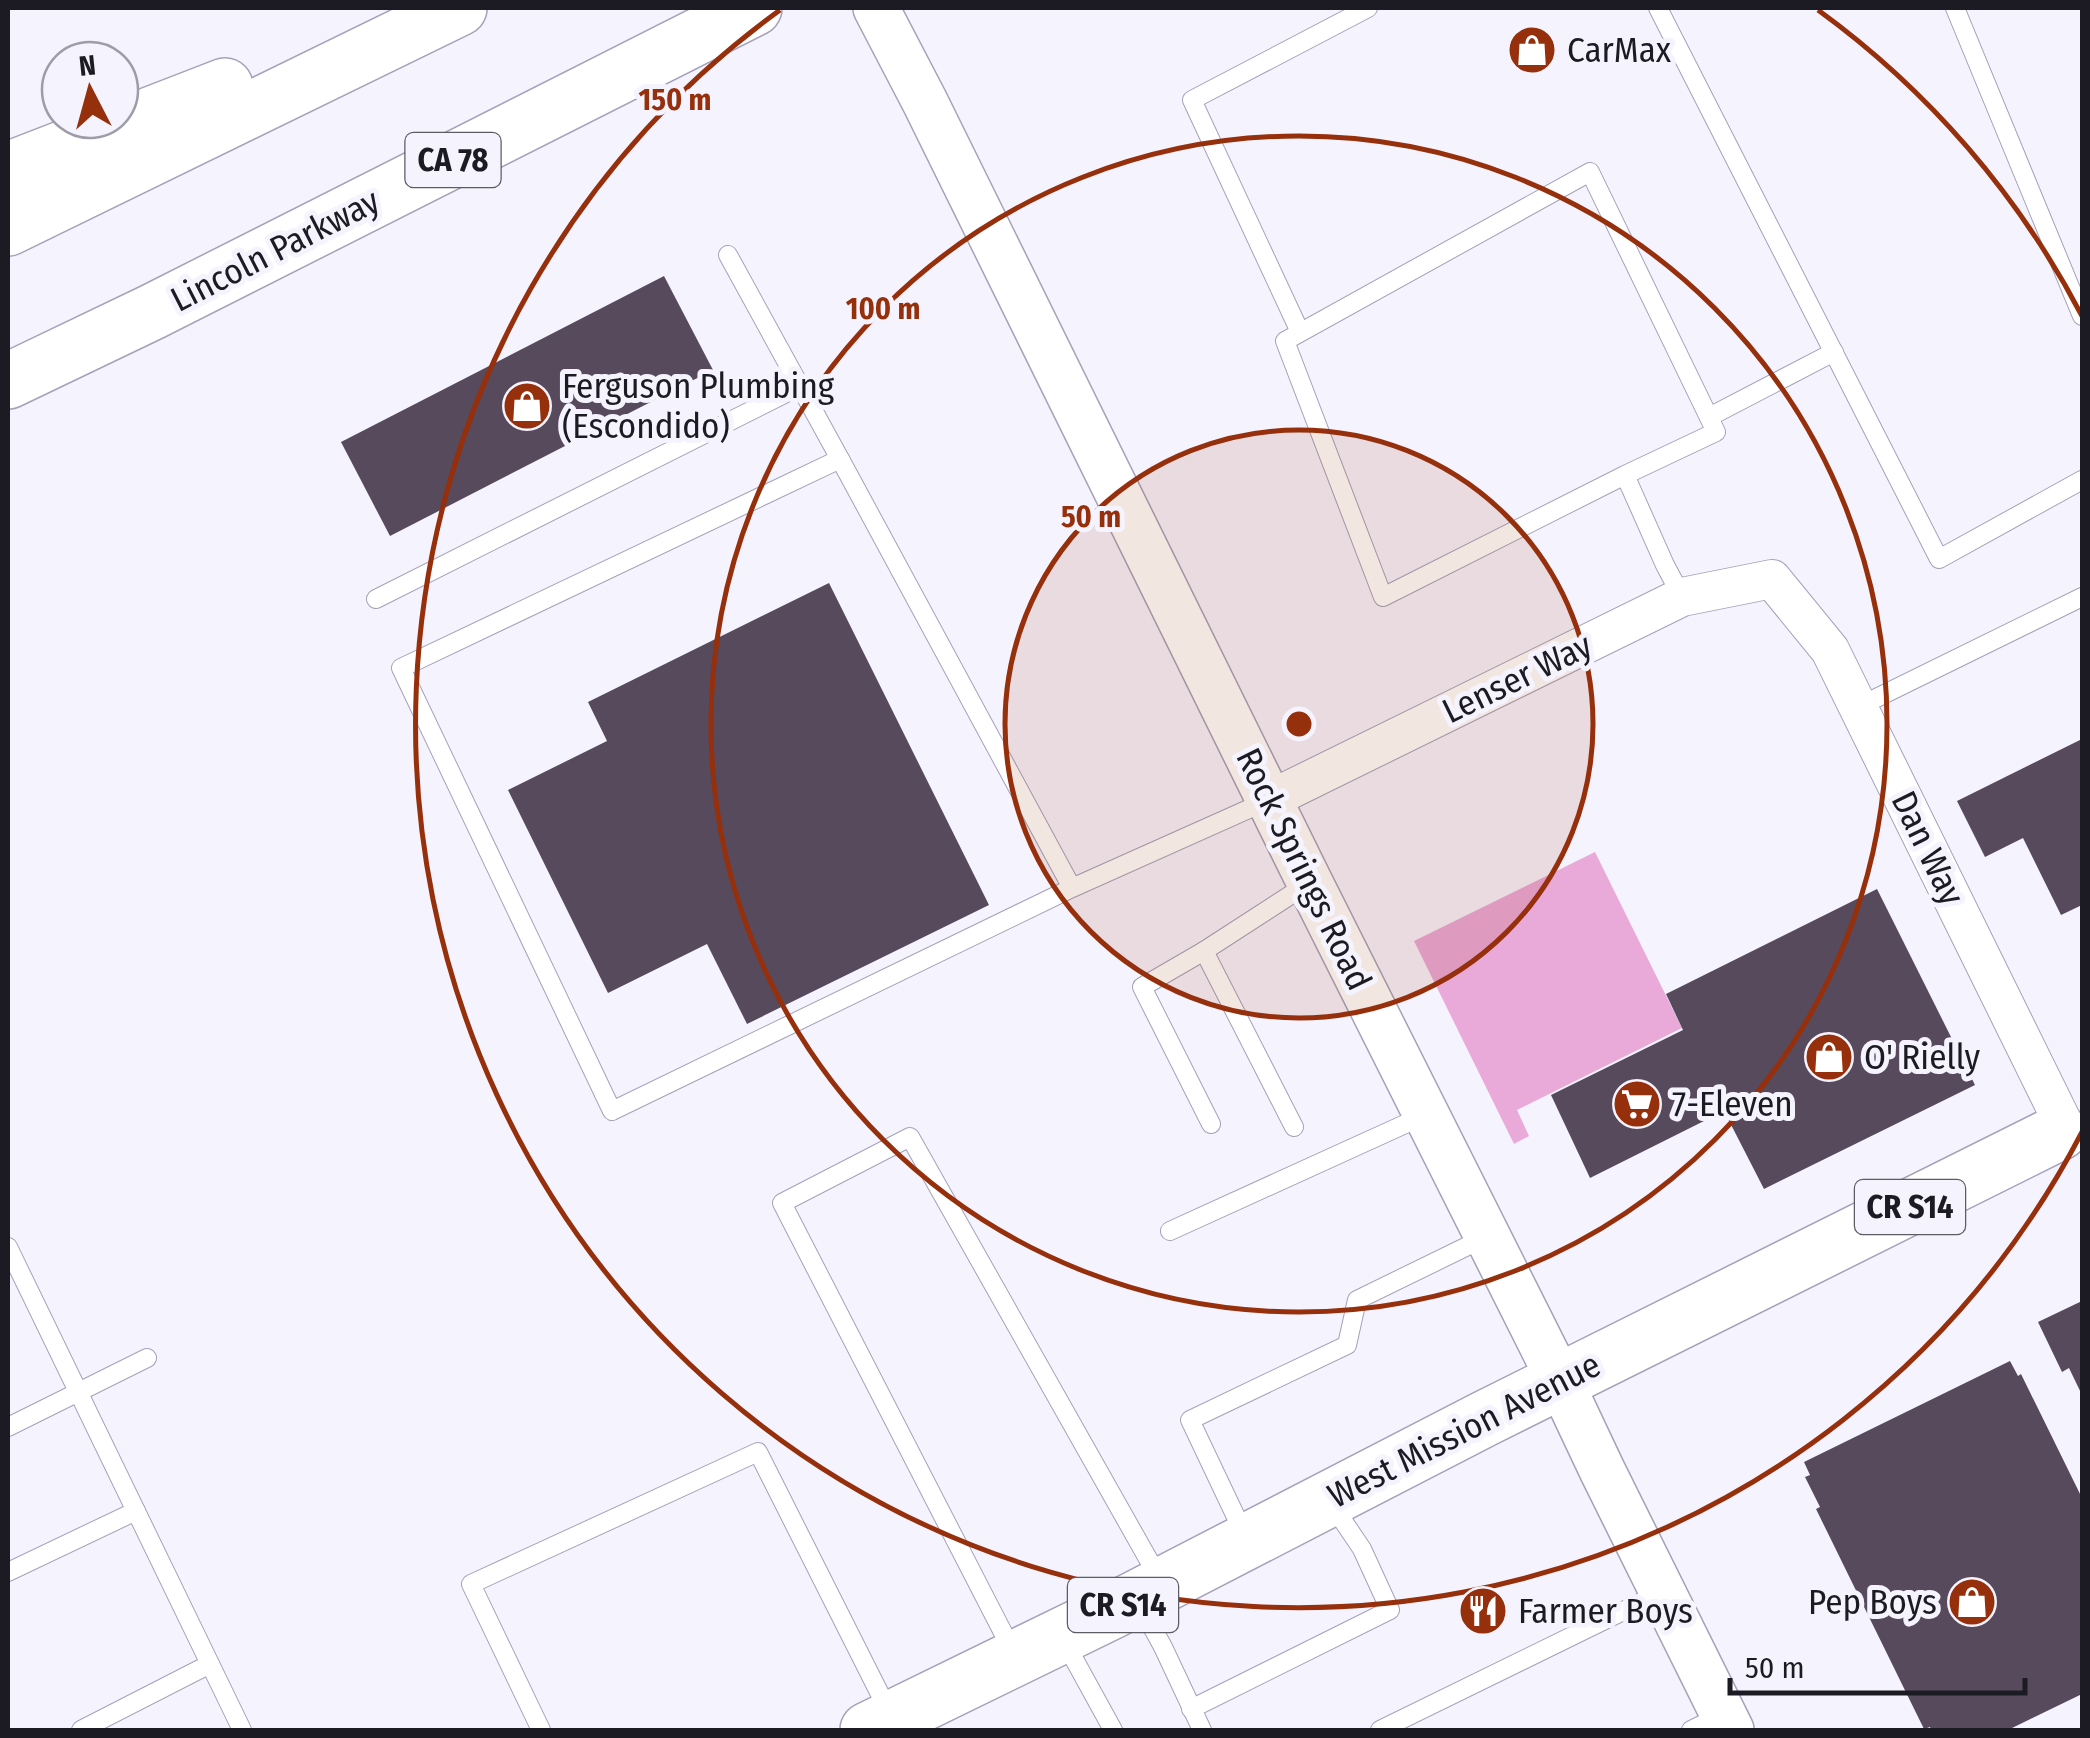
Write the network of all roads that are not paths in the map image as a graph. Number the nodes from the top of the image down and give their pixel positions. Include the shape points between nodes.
1 (417, 8) edge
2 (458, 8) edge
3 (754, 8) edge
4 (1368, 8) edge
5 (1658, 8) edge
6 (1955, 8) edge
7 (879, 14) edge
8 (8, 170) edge
9 (8, 228) edge
10 (728, 254) dead end
11 (152, 312) junction
12 (2082, 316) edge
13 (1300, 332) junction
14 (1834, 352) junction
15 (8, 381) edge
16 (800, 386) junction
17 (8, 396) edge
18 (1709, 417) junction
19 (840, 460) junction
20 (1625, 475) junction
21 (2082, 480) edge
22 (1772, 579) joint
23 (1682, 596) junction
24 (2082, 597) edge
25 (376, 599) dead end
26 (1858, 707) junction
27 (1269, 800) junction
28 (1310, 883) junction
29 (1072, 888) junction
30 (1204, 951) junction
31 (1426, 1115) junction
32 (1212, 1124) dead end
33 (1294, 1127) dead end
34 (2070, 1128) edge
35 (1170, 1231) dead end
36 (1487, 1237) junction
37 (8, 1247) edge
38 (147, 1358) dead end
39 (1560, 1380) junction
40 (78, 1393) junction
41 (8, 1428) edge
42 (1329, 1499) junction
43 (136, 1510) junction
44 (1248, 1541) junction
45 (8, 1572) edge
46 (1150, 1591) junction
47 (1662, 1592) junction
48 (1039, 1647) junction
49 (210, 1664) junction
50 (1191, 1710) junction
51 (1715, 1725) edge
52 (886, 1726) edge
53 (81, 1730) edge
54 (242, 1730) edge
55 (541, 1730) edge
56 (1113, 1730) edge
57 (1202, 1730) edge
58 (1380, 1730) edge

1 - 8 main road
2 - 9 main road
3 - 11 main road, Lincoln Parkway / CA 78
4 - 13 lane via 1192,100
5 - 14 lane
6 - 12 lane
7 - 27 street, Rock Springs Road
10 - 16 lane
11 - 15 main road, Lincoln Parkway / CA 78
11 - 17 main road
13 - 18 lane via 1590,172
13 - 20 lane via 1285,341 1383,597
14 - 18 lane
14 - 21 lane via 1939,559
16 - 19 lane
16 - 25 lane
18 - 20 lane via 1716,432
19 - 29 lane
19 - 29 lane via 401,668 612,1112
20 - 23 lane
22 - 23 street, Lenser Way
22 - 26 street, Dan Way via 1830,650
23 - 27 street, Lenser Way
24 - 26 lane
26 - 34 street, Dan Way
27 - 28 street, Rock Springs Road
27 - 29 lane
28 - 30 lane
28 - 31 street, Rock Springs Road
30 - 32 lane via 1142,987
30 - 33 lane
31 - 35 lane
31 - 36 street, Rock Springs Road
34 - 39 main road, West Mission Avenue / CR S14
36 - 39 street, Rock Springs Road
36 - 44 lane via 1357,1300 1347,1345 1190,1420
37 - 40 lane
38 - 40 lane
39 - 42 main road, West Mission Avenue / CR S14
39 - 47 street, Rock Springs Road
40 - 41 lane
40 - 43 lane
42 - 44 main road, West Mission Avenue / CR S14
42 - 50 lane via 1390,1610
43 - 45 lane
43 - 49 lane
44 - 46 main road, West Mission Avenue / CR S14
46 - 48 main road, West Mission Avenue / CR S14
46 - 48 lane via 910,1137 782,1203
46 - 50 lane via 1163,1648
47 - 51 street, Rock Springs Road
47 - 58 lane
48 - 52 main road, West Mission Avenue / CR S14
48 - 56 lane
49 - 53 lane
49 - 54 lane
50 - 57 lane
52 - 55 lane via 758,1452 471,1584

